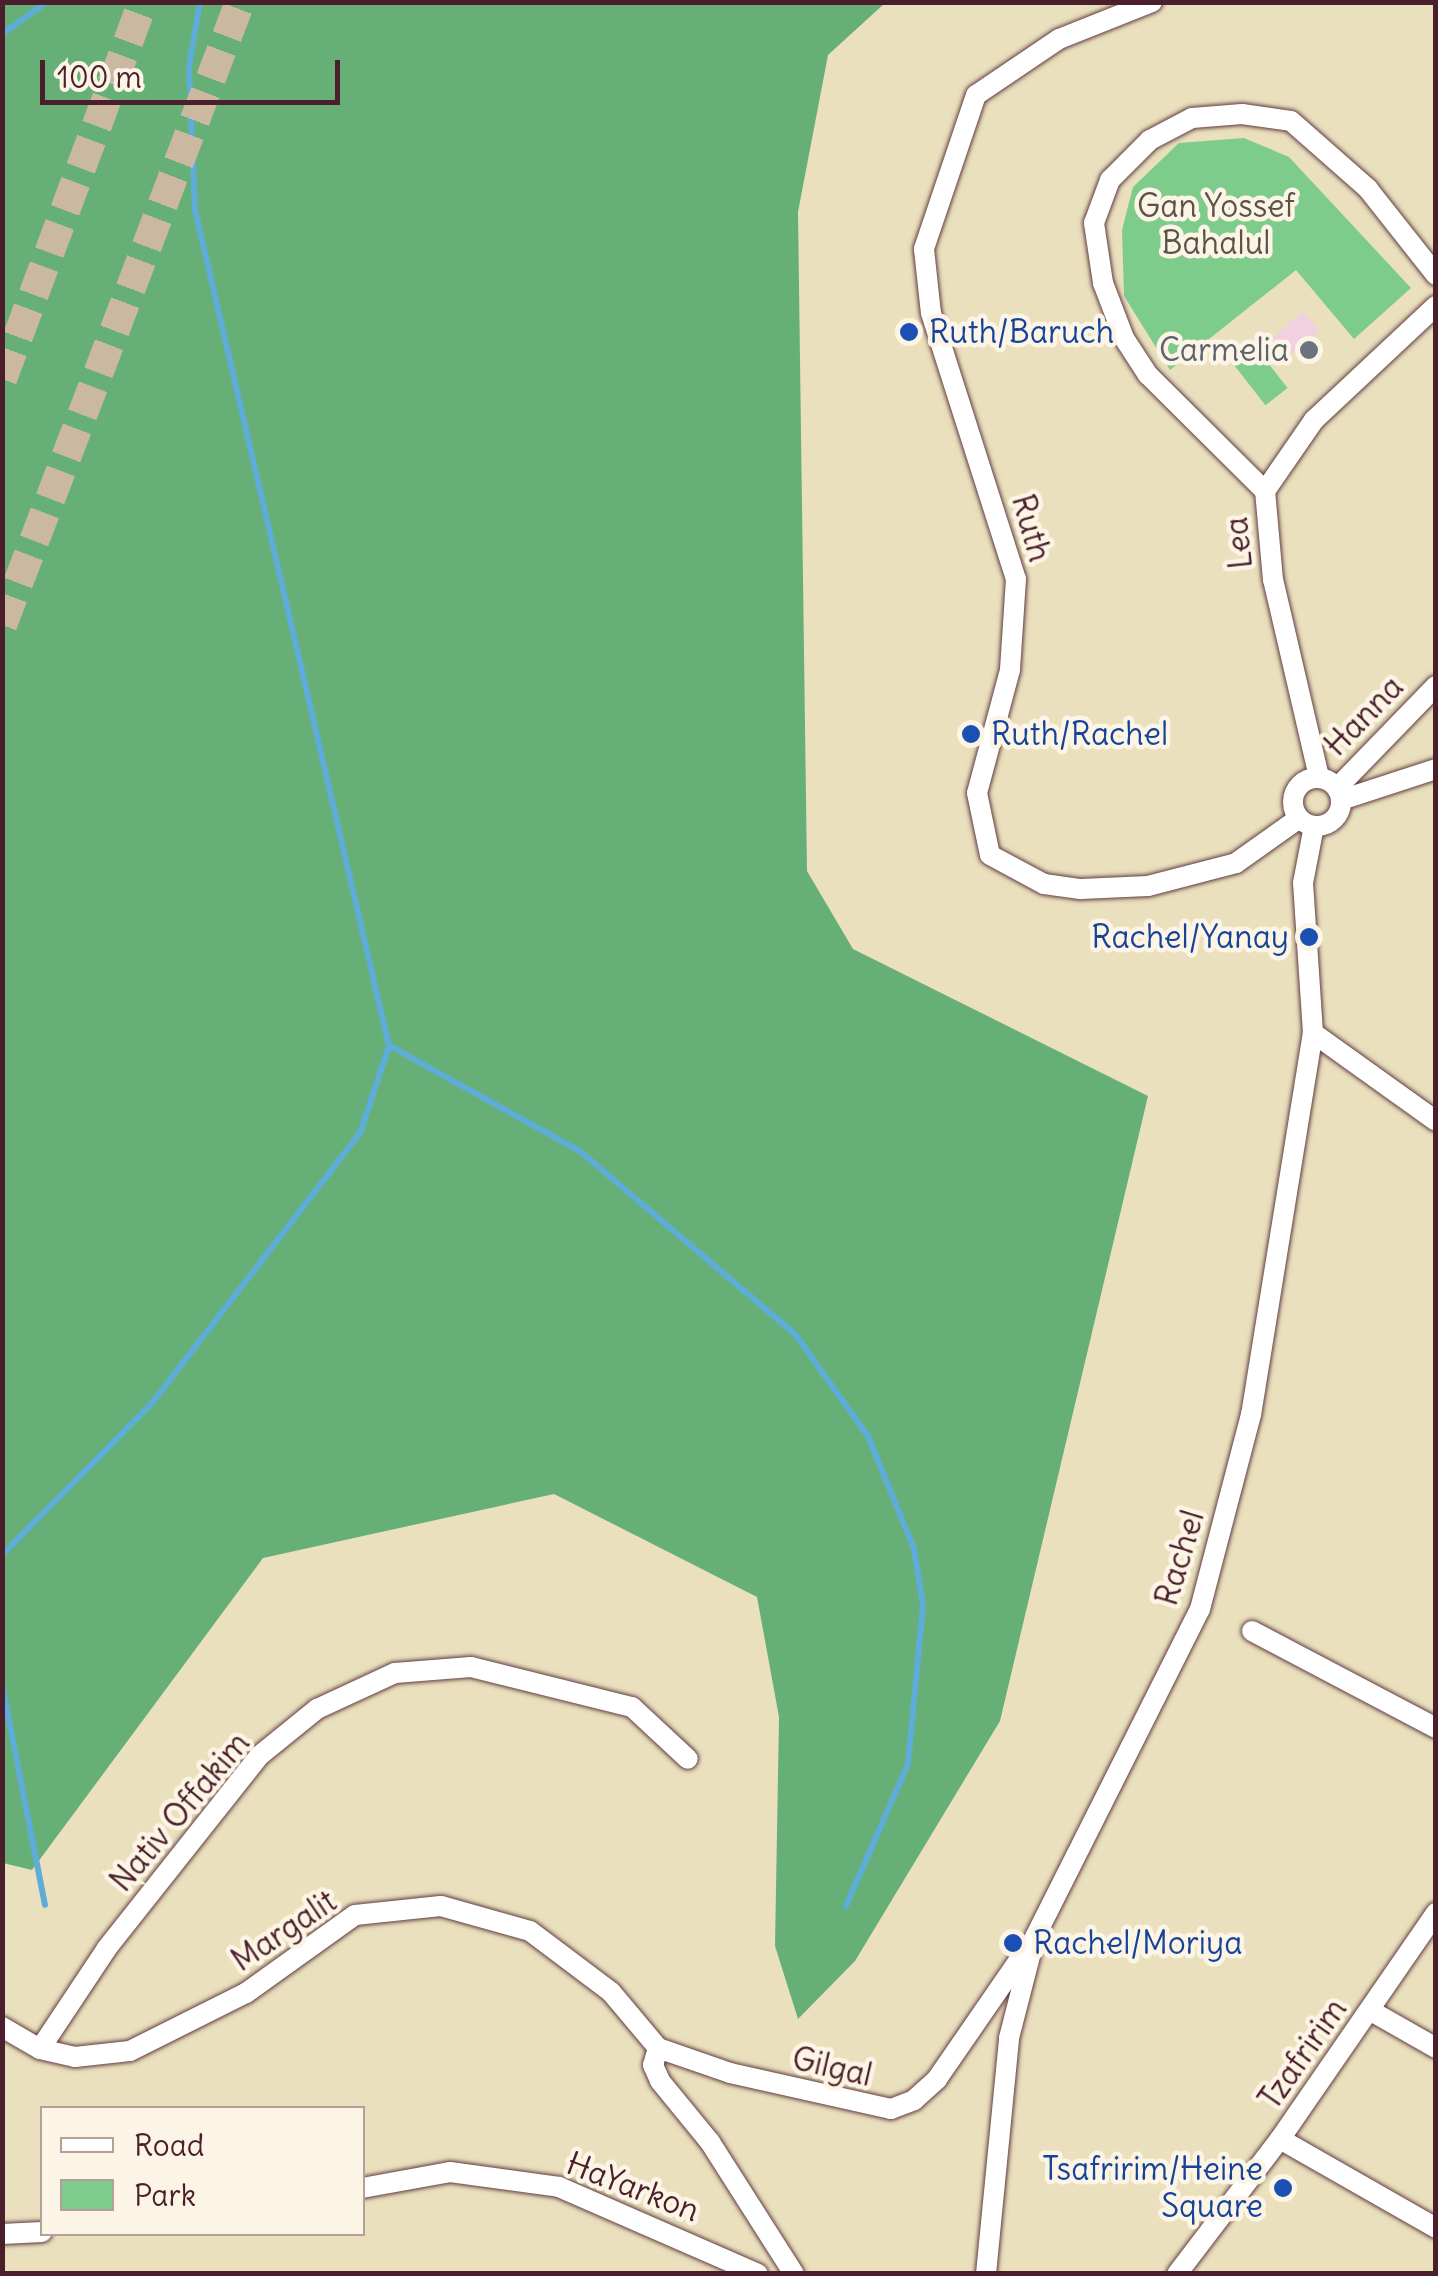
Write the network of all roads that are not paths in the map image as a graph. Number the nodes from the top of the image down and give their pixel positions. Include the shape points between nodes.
1 (1152, 2) edge
2 (1436, 275) edge
3 (1436, 306) edge
4 (1264, 491) junction
5 (1436, 686) edge
6 (1436, 769) edge
7 (1332, 789) junction
8 (1306, 822) junction
9 (1313, 1033) junction
10 (1436, 1121) edge
11 (1252, 1631) dead end
12 (1436, 1728) edge
13 (688, 1760) dead end
14 (1436, 1913) edge
15 (1034, 1938) junction
16 (1371, 2011) junction
17 (2, 2027) edge
18 (658, 2048) junction
19 (1436, 2048) edge
20 (40, 2049) junction
21 (1280, 2139) junction
22 (365, 2187) edge
23 (1436, 2228) edge
24 (40, 2232) edge
25 (2, 2234) edge
26 (758, 2274) edge
27 (794, 2274) edge
28 (986, 2274) edge
29 (1177, 2274) edge

1 - 8 street, Ruth via 1059,39 976,95 924,249 932,313 1016,579 1010,670 976,794 990,856 1044,884 1081,889 1148,886 1236,863
2 - 4 street via 1368,189 1291,121 1242,114 1192,118 1150,140 1110,180 1094,223 1103,283 1124,338 1148,376
3 - 4 street, Lea via 1314,420
4 - 7 street, Lea via 1276,598
5 - 7 street, Hanna
6 - 7 street
7 - 8 street, Ruth via 1330,822
7 - 8 street, Rachel via 1303,781 1293,795
8 - 9 street, Rachel via 1303,883
9 - 10 street
9 - 15 street, Rachel via 1251,1415 1200,1609
11 - 12 street
13 - 20 street, Nativ Offakim via 632,1706 471,1666 395,1673 317,1709 259,1756 108,1948
14 - 16 street, Tzafririm
15 - 18 street, Gilgal via 938,2079 891,2109 730,2073
15 - 28 street, Rachel via 1009,2038
16 - 19 street
16 - 21 street, Tzafririm
17 - 20 street, Margalit
18 - 20 street, Margalit via 611,1992 530,1931 441,1906 355,1915 246,1993 130,2051 75,2058
18 - 27 street, Margalit via 653,2064 660,2082 710,2142
21 - 23 street
21 - 29 street, Tzafririm
22 - 26 street, HaYarkon via 450,2172 558,2187
24 - 25 street

